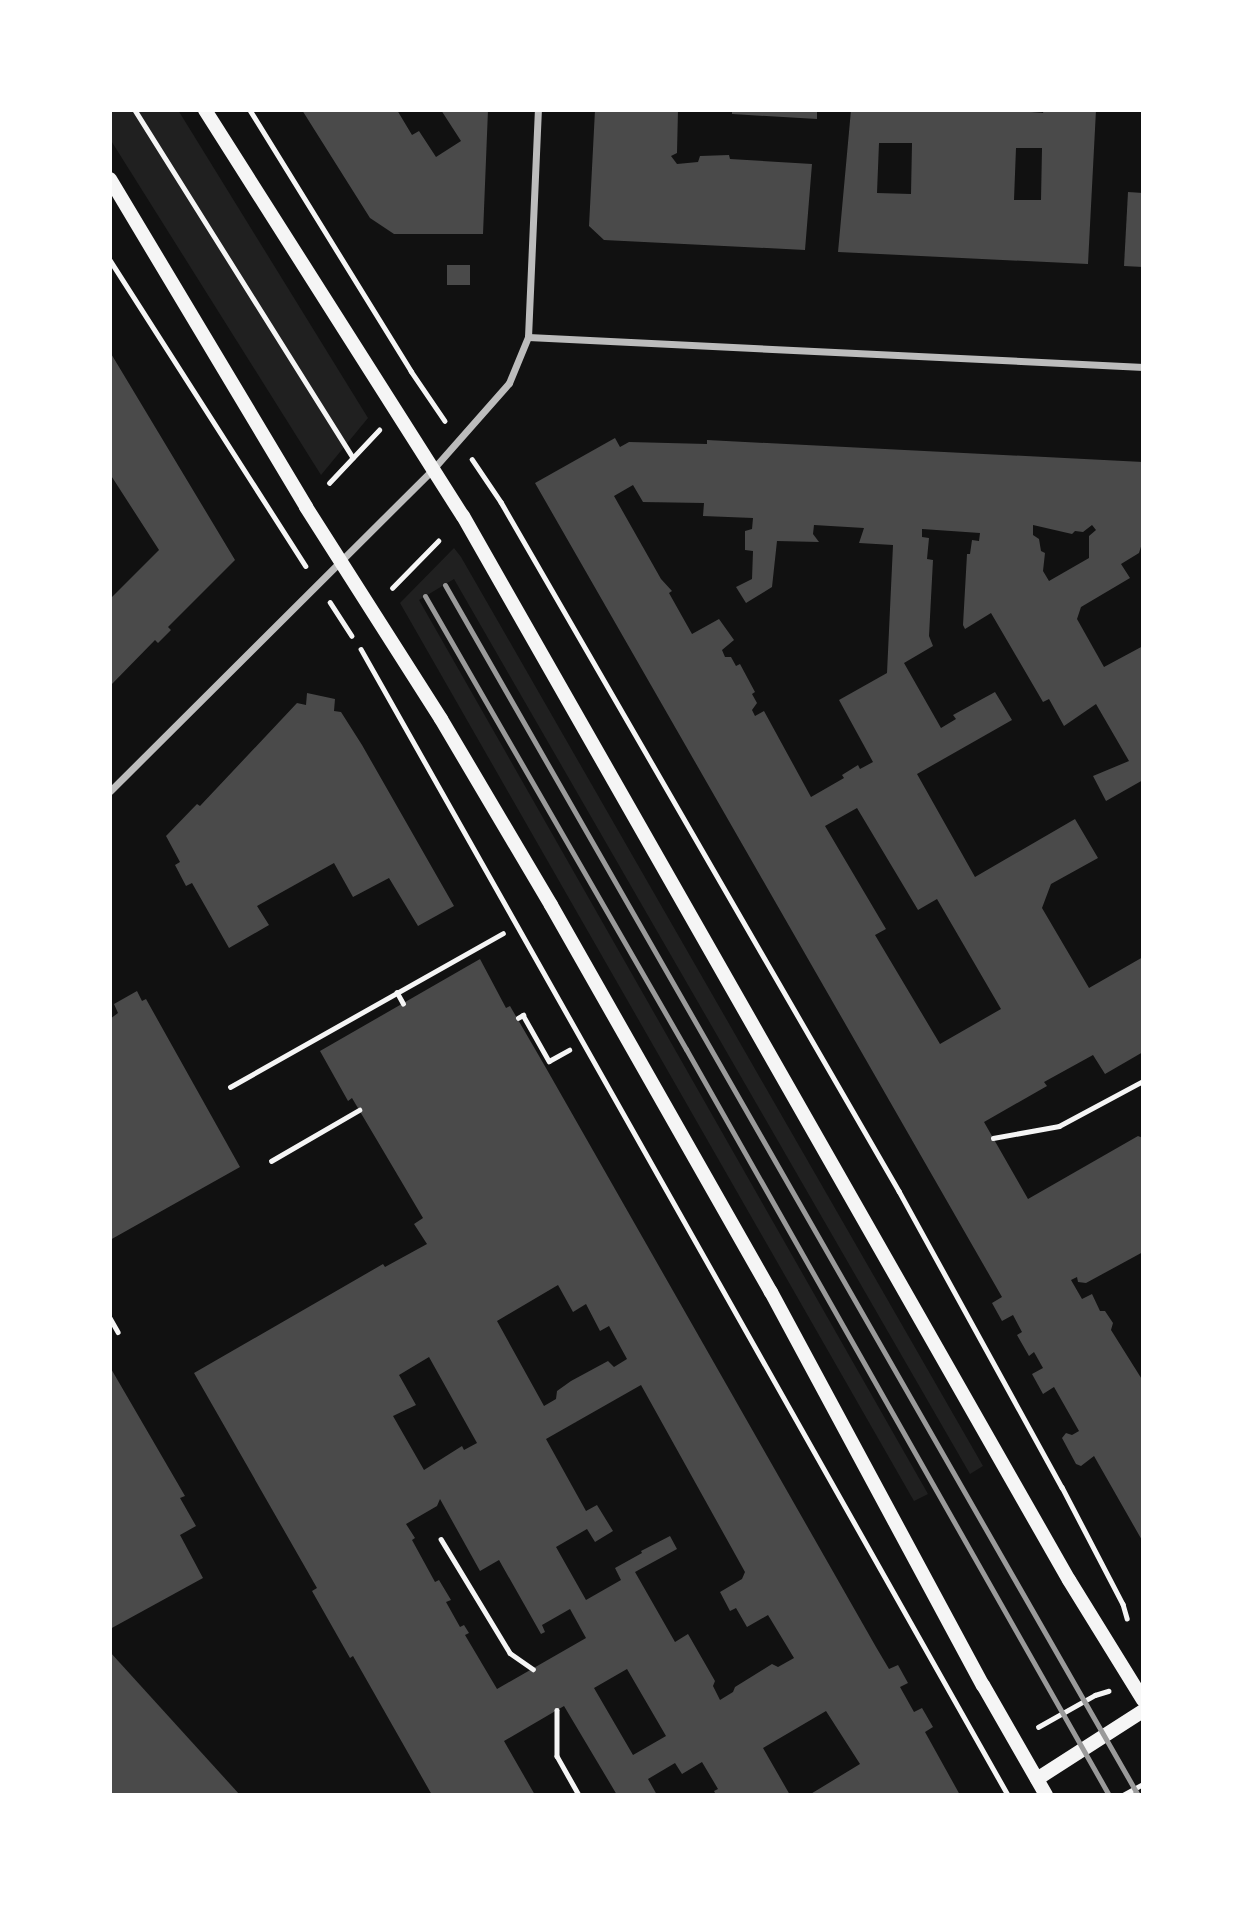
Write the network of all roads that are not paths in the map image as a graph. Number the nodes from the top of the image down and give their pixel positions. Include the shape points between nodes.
1 (205, 110) edge
2 (538, 110) edge
3 (110, 179) edge
4 (528, 337) junction
5 (1143, 367) edge
6 (434, 468) junction
7 (341, 562) junction
8 (110, 791) edge
9 (1143, 1700) edge
10 (1143, 1712) edge
11 (1037, 1779) junction
12 (1046, 1795) edge

1 - 6 main road
2 - 4 street
3 - 7 main road
4 - 5 street
4 - 6 street via 509,383
6 - 7 street
6 - 9 main road via 1081,1600
7 - 8 street
7 - 11 main road via 551,905 771,1292
10 - 11 main road
11 - 12 main road

